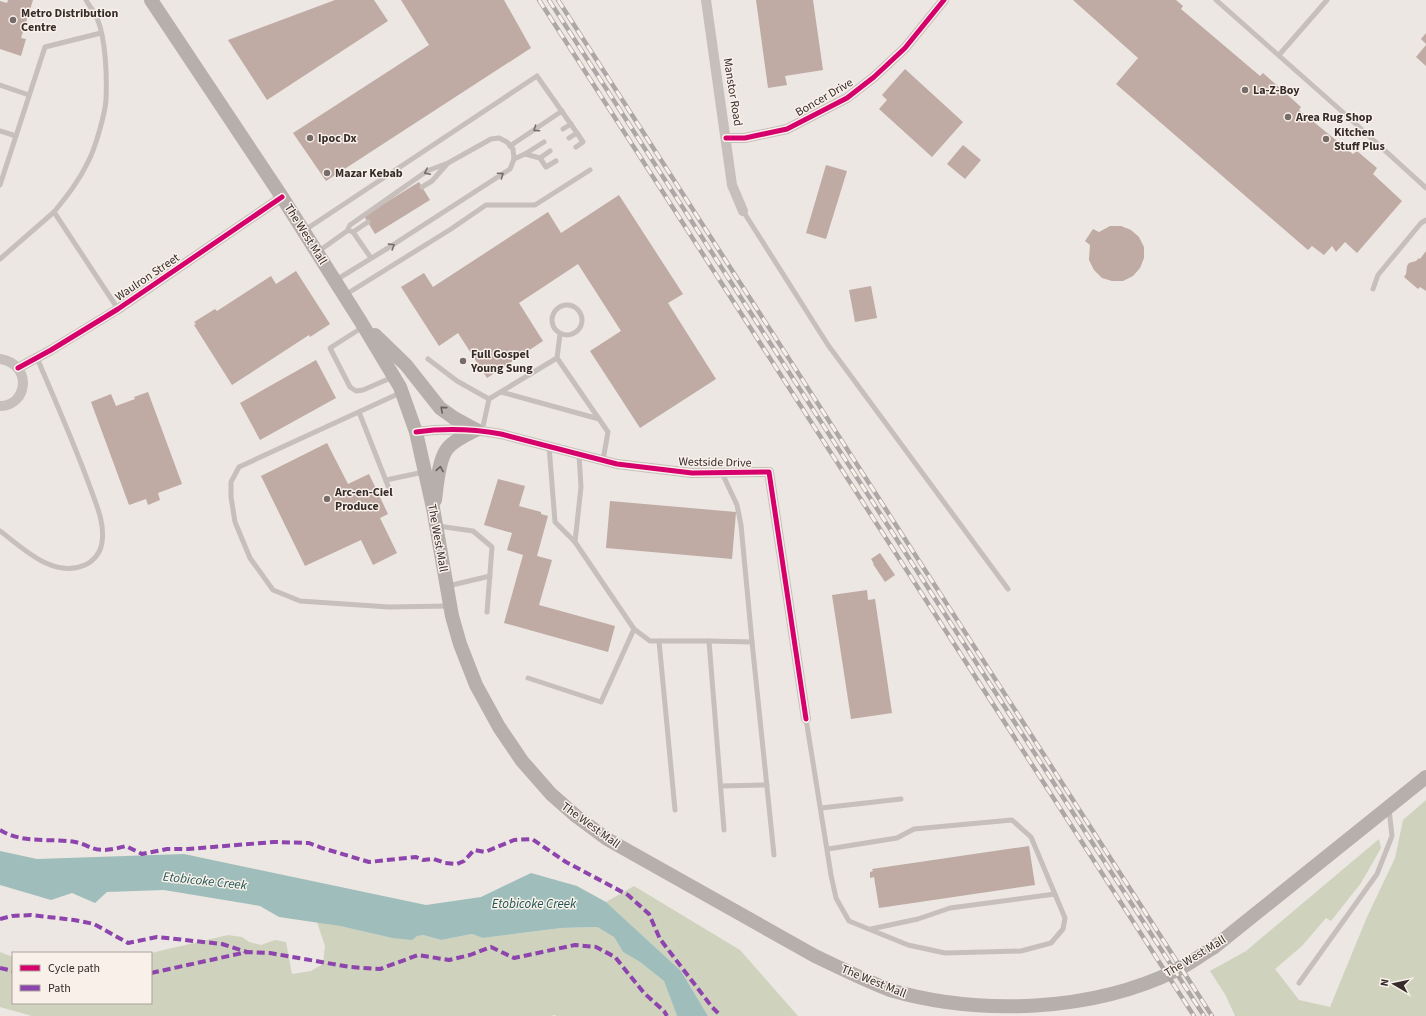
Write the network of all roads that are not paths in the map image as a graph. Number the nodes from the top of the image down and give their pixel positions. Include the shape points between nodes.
1 (86, 0) edge
2 (151, 0) edge
3 (706, 0) edge
4 (944, 0) edge
5 (1216, 0) edge
6 (1327, 0) edge
7 (101, 33) junction
8 (1279, 55) junction
9 (0, 85) edge
10 (29, 95) junction
11 (562, 111) junction
12 (571, 124) junction
13 (563, 128) dead end
14 (0, 131) edge
15 (577, 133) junction
16 (16, 136) junction
17 (569, 138) dead end
18 (726, 138) junction
19 (544, 142) dead end
20 (510, 146) junction
21 (576, 147) dead end
22 (550, 151) dead end
23 (525, 154) junction
24 (540, 158) junction
25 (514, 159) junction
26 (556, 161) dead end
27 (448, 163) junction
28 (590, 170) dead end
29 (1, 179) edge
30 (0, 185) edge
31 (422, 187) dead end
32 (1426, 188) edge
33 (282, 196) junction
34 (743, 211) joint
35 (54, 212) junction
36 (1426, 220) edge
37 (368, 222) dead end
38 (304, 230) junction
39 (347, 231) junction
40 (353, 232) junction
41 (317, 252) junction
42 (371, 258) junction
43 (0, 259) edge
44 (335, 281) junction
45 (1373, 289) dead end
46 (344, 295) junction
47 (118, 309) junction
48 (363, 324) junction
49 (560, 334) junction
50 (37, 358) junction
51 (557, 358) junction
52 (0, 359) edge
53 (428, 360) dead end
54 (18, 368) junction
55 (393, 376) junction
56 (402, 392) junction
57 (500, 392) junction
58 (489, 399) junction
59 (0, 406) edge
60 (359, 412) junction
61 (599, 419) junction
62 (479, 430) junction
63 (416, 432) junction
64 (548, 446) junction
65 (579, 454) junction
66 (603, 460) junction
67 (425, 471) junction
68 (722, 473) junction
69 (386, 480) junction
70 (390, 491) dead end
71 (433, 508) junction
72 (437, 526) junction
73 (0, 531) edge
74 (575, 542) junction
75 (490, 576) junction
76 (446, 587) junction
77 (1008, 589) dead end
78 (450, 606) junction
79 (487, 612) dead end
80 (634, 629) junction
81 (658, 641) junction
82 (709, 641) junction
83 (752, 642) junction
84 (528, 678) dead end
85 (806, 719) joint
86 (1426, 777) edge
87 (767, 785) junction
88 (721, 786) junction
89 (901, 799) dead end
90 (821, 808) junction
91 (1389, 808) junction
92 (675, 810) dead end
93 (724, 830) dead end
94 (828, 848) junction
95 (774, 855) dead end
96 (1055, 894) junction
97 (870, 929) junction
98 (1300, 983) dead end

1 - 7 lane via 97,18
2 - 33 main road, The West Mall
3 - 18 street, Manstor Road
4 - 18 street, Boncer Drive via 905,48 847,98 787,129 745,138
5 - 8 lane
6 - 8 lane
7 - 10 lane via 45,47
7 - 35 lane via 105,51 106,101 99,132 80,178
8 - 32 lane
9 - 10 lane
10 - 16 lane
11 - 12 lane
11 -> 20 lane
11 - 38 lane via 537,76
12 - 13 lane
12 - 15 lane
14 - 16 lane
15 - 17 lane
15 - 21 lane via 583,142
16 - 29 lane
18 - 34 street, Manstor Road via 732,185
19 - 23 lane
20 - 25 lane
20 - 27 lane via 499,138 491,139
22 - 24 lane
23 - 24 lane
23 - 25 lane
24 - 26 lane via 546,168
42 -> 25 lane via 510,169
27 - 31 lane via 432,181
27 -> 39 lane via 427,171 350,224
28 - 46 lane via 535,205 486,205
29 - 30 lane
33 - 38 main road, The West Mall
33 - 47 street, Waulron Street
34 - 77 lane via 828,344
35 - 43 lane
35 - 47 lane
36 - 45 lane via 1378,275
37 - 40 lane
38 - 41 main road, The West Mall
39 - 40 lane
39 - 41 lane
40 - 42 lane
41 - 44 main road, The West Mall
42 - 44 lane
44 - 46 main road, The West Mall
46 - 48 main road, The West Mall
47 - 50 street, Waulron Street
48 - 55 main road, The West Mall
48 - 55 lane via 330,348 350,387 356,391 363,390
62 -> 48 main road via 440,408 406,365
49 - 49 lane via 570,335 578,331 582,317 577,309 568,305 554,312 553,326
49 - 51 lane
50 - 54 street, Waulron Street
50 - 73 lane via 77,452 102,521 102,542 99,553 89,564 63,569 32,555
51 - 57 lane
51 - 61 lane
52 - 54 street via 7,360
53 - 58 lane via 457,381
54 - 59 street via 22,374 23,388 16,400
55 - 56 main road, The West Mall
56 - 60 lane
56 - 63 main road, The West Mall
57 - 58 lane
57 - 61 lane
58 - 62 lane
60 - 69 lane
60 - 78 lane via 239,467 231,482 231,498 235,522 250,558 273,590 300,601 389,607
61 - 66 lane via 608,432
62 - 63 street, Westside Drive via 431,429
62 - 64 street, Westside Drive
71 -> 62 main road via 440,463 447,449 462,437
63 - 67 main road, The West Mall
64 - 65 street, Westside Drive
64 - 74 lane via 555,522
65 - 66 street, Westside Drive
65 - 74 lane via 580,487
66 - 68 street, Westside Drive via 664,470
67 - 69 lane
67 - 71 main road, The West Mall
68 - 83 lane via 737,505 741,525
68 - 85 street, Westside Drive via 769,472
69 - 70 lane
71 - 72 main road, The West Mall
72 - 75 lane via 473,531 492,547
72 - 76 main road, The West Mall
74 - 80 lane
75 - 76 lane
75 - 79 lane
76 - 78 main road, The West Mall
78 - 91 main road, The West Mall via 460,644 476,685 498,727 522,761 551,794 576,816 607,839 815,956 891,990 942,1003 1016,1010 1057,1006 1131,989 1178,970 1213,948
80 - 81 lane via 650,641
80 - 84 lane via 601,702
81 - 82 lane
81 - 92 lane
82 - 83 lane
82 - 88 lane
83 - 87 lane
85 - 90 lane
86 - 91 main road, The West Mall
87 - 88 lane
87 - 95 lane
88 - 93 lane
89 - 90 lane
90 - 94 lane
91 - 98 lane via 1392,836 1377,874
94 - 96 lane via 897,838 914,828 1012,820 1030,836
94 - 97 lane via 836,898 849,921
96 - 97 lane via 950,908 918,919
96 - 97 lane via 1065,918 1063,929 1051,943 1021,951 945,953 908,945

